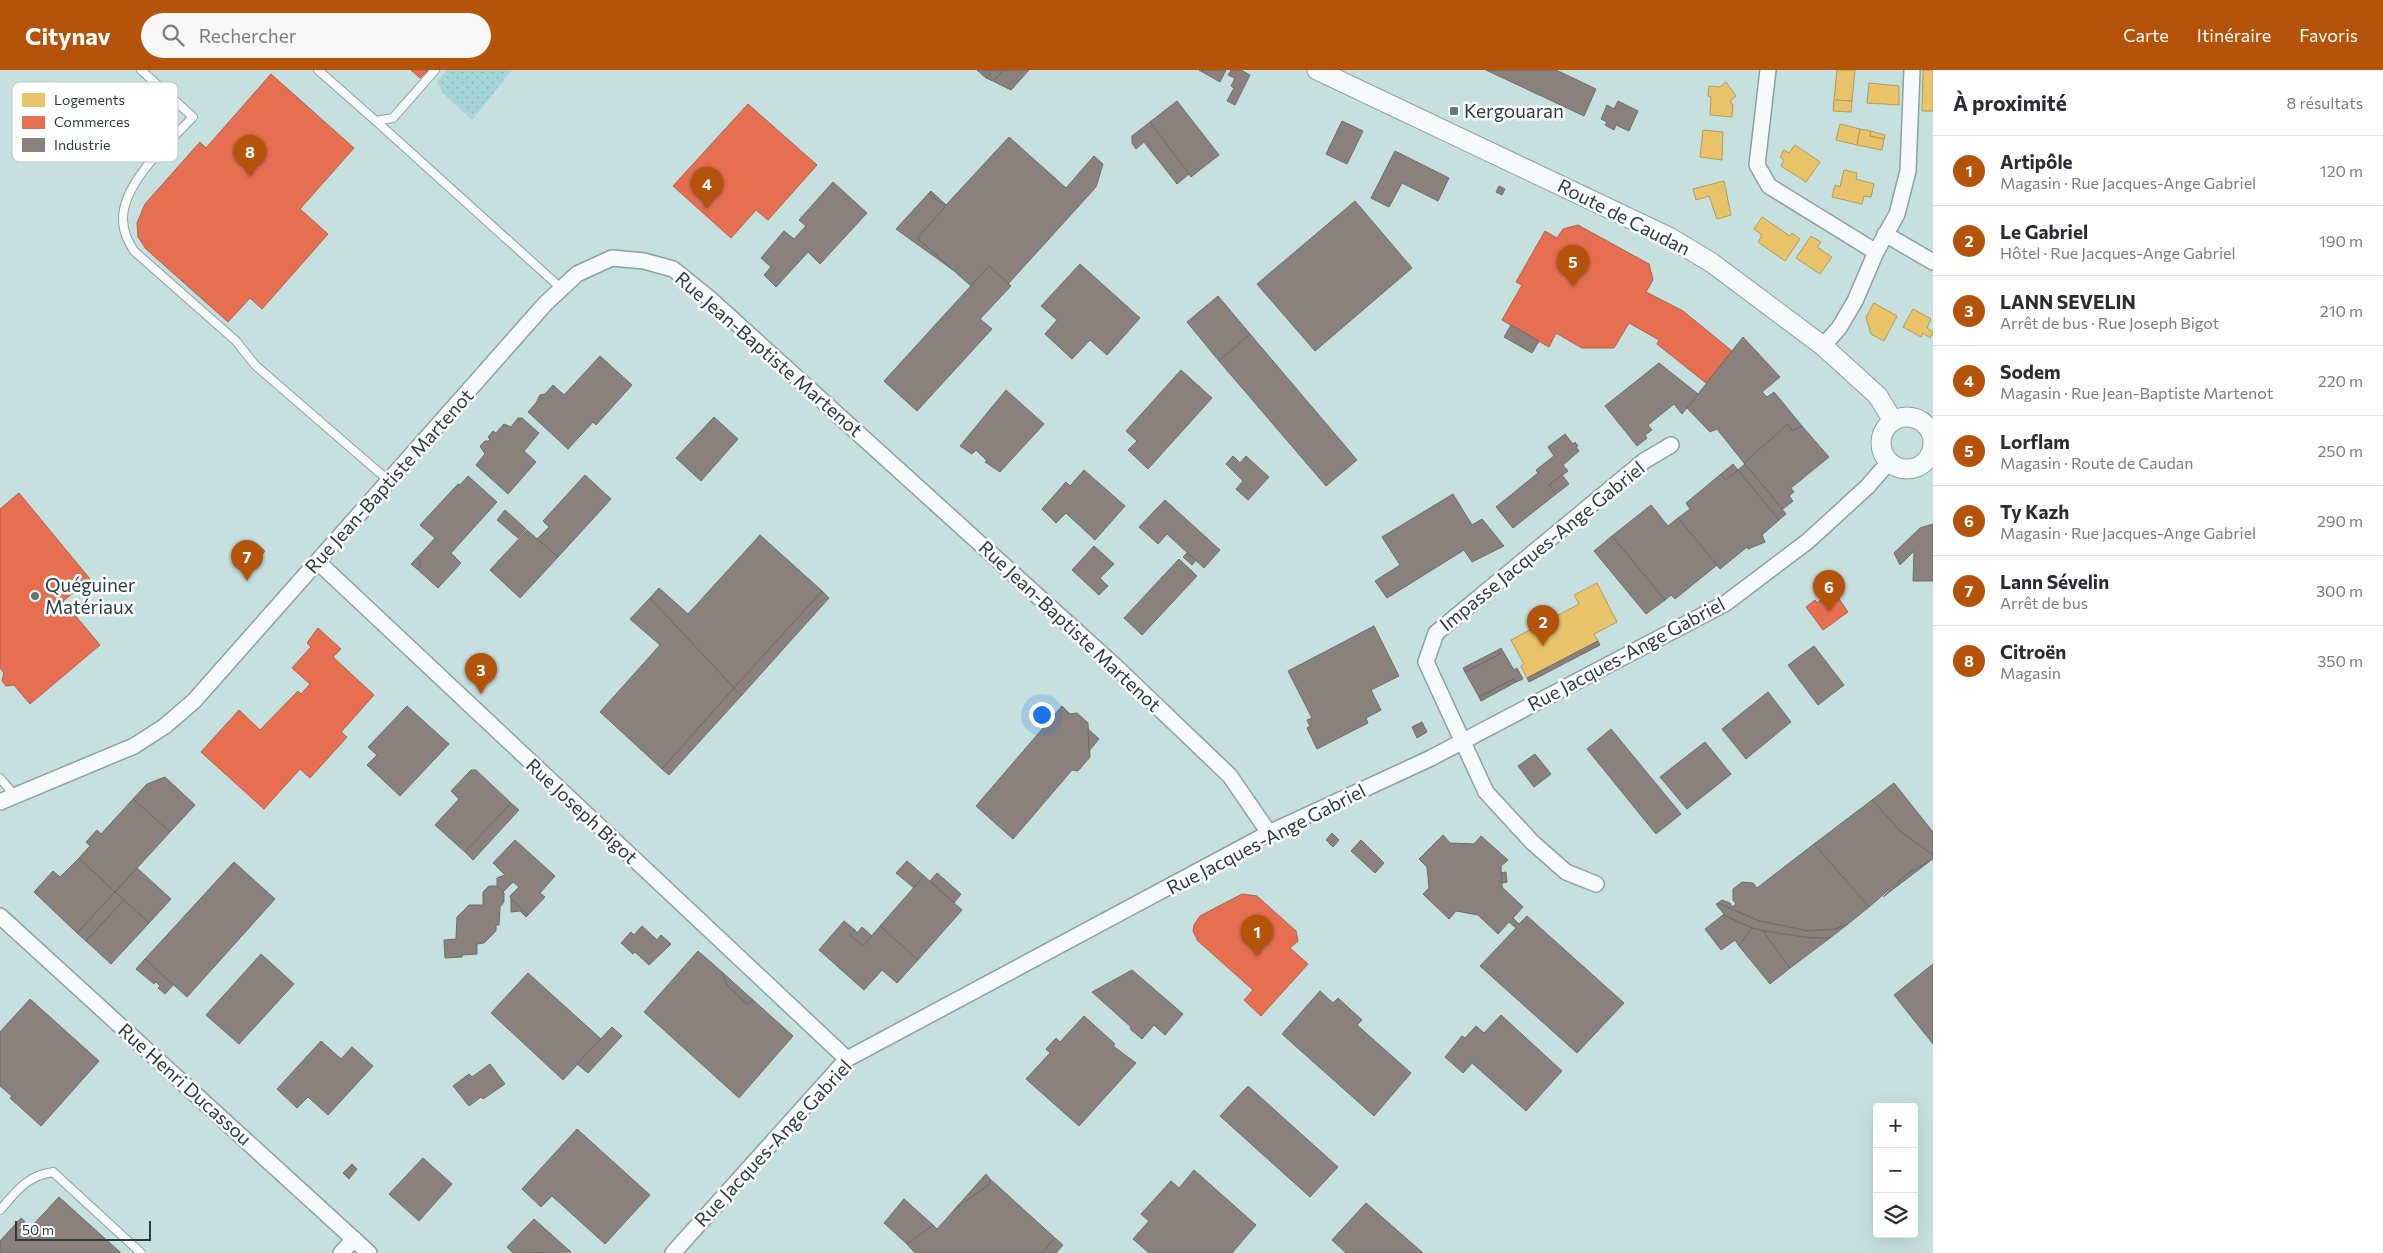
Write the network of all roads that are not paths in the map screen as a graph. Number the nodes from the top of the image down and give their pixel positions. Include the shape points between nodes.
1 (141, 70) edge
2 (318, 70) edge
3 (435, 70) edge
4 (1317, 70) edge
5 (1768, 70) edge
6 (1912, 70) edge
7 (154, 82) edge
8 (178, 103) edge
9 (376, 121) junction
10 (178, 133) edge
11 (151, 162) edge
12 (1886, 234) junction
13 (1876, 252) junction
14 (1933, 262) edge
15 (562, 288) junction
16 (1823, 346) junction
17 (1892, 421) junction
18 (1671, 445) dead end
19 (1932, 454) edge
20 (1889, 462) junction
21 (389, 481) junction
22 (318, 562) junction
23 (1462, 741) junction
24 (0, 778) edge
25 (15, 796) junction
26 (0, 802) edge
27 (1269, 834) junction
28 (1596, 884) dead end
29 (0, 916) edge
30 (847, 1060) junction
31 (0, 1210) edge
32 (354, 1239) junction
33 (141, 1253) edge
34 (341, 1253) edge
35 (369, 1253) edge
36 (673, 1253) edge

1 - 7 lane
2 - 9 lane
3 - 9 lane via 392,118
4 - 16 street, Route de Caudan via 1669,237 1712,263
5 - 13 street via 1757,165 1761,172 1770,186
6 - 12 street via 1908,171 1897,214
8 - 10 lane via 193,117
9 - 15 lane
11 - 21 lane via 128,196 123,219 126,237 134,251 236,341 255,365
12 - 13 street
12 - 14 street
13 - 16 street via 1855,300 1839,328
15 - 21 street, Rue Jean-Baptiste Martenot
15 - 27 street, Rue Jean-Baptiste Martenot via 577,274 612,258 644,260 673,270 882,453 1230,776
16 - 17 street, Route de Caudan via 1878,396
17 - 19 street via 1908,417 1924,423 1932,437
17 - 20 street via 1886,426 1881,441
18 - 23 street, Impasse Jacques-Ange Gabriel via 1644,462 1436,633 1426,662
19 - 20 street via 1912,468
20 - 23 street, Rue Jacques-Ange Gabriel via 1867,487 1808,541 1726,603
21 - 22 street, Rue Jean-Baptiste Martenot
22 - 25 street, Rue Jean-Baptiste Martenot via 194,701 165,726 134,746
22 - 30 street, Rue Joseph Bigot
23 - 27 street, Rue Jacques-Ange Gabriel
23 - 28 street, Impasse Jacques-Ange Gabriel via 1486,792 1532,842 1566,872
24 - 25 lane
25 - 26 street, Rue Jean-Baptiste Martenot
27 - 30 street, Rue Jacques-Ange Gabriel
29 - 32 street, Rue Henri Ducassou
30 - 36 street, Rue Jacques-Ange Gabriel
31 - 33 lane via 24,1184 38,1174 53,1172
32 - 34 street
32 - 35 street, Rue Henri Ducassou

